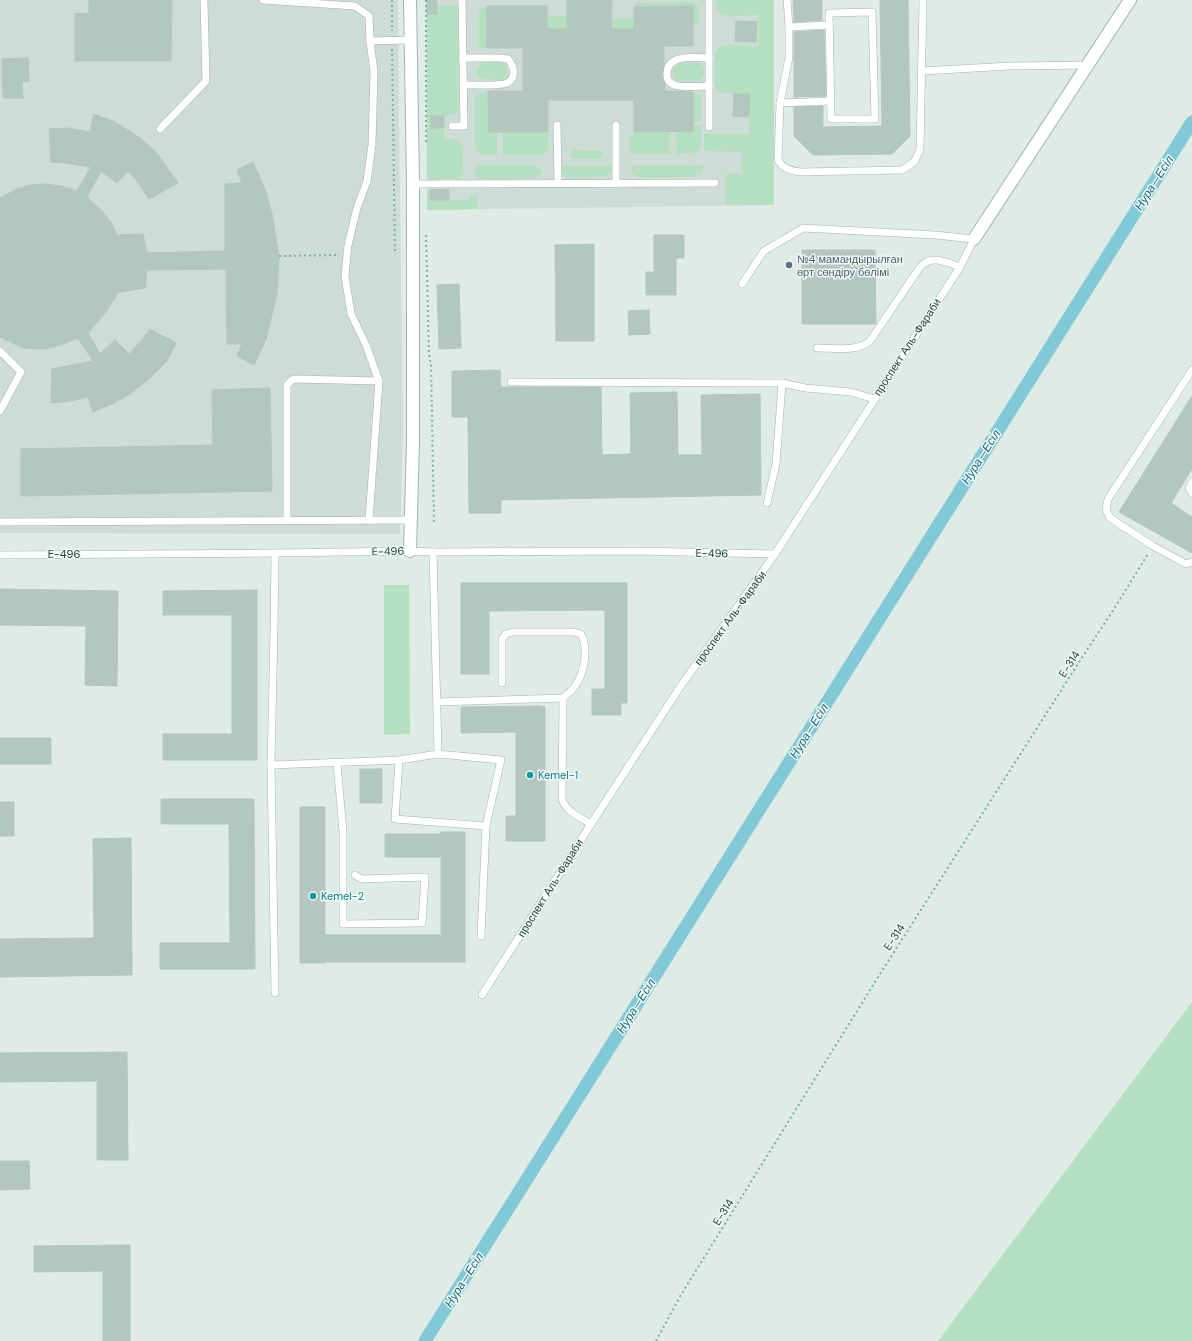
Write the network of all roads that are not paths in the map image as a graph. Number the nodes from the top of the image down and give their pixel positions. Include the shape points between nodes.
1 (204, 0) edge
2 (263, 0) edge
3 (410, 0) edge
4 (462, 0) edge
5 (709, 0) edge
6 (787, 0) edge
7 (923, 0) edge
8 (1130, 0) edge
9 (830, 25) junction
10 (789, 27) junction
11 (411, 40) junction
12 (370, 41) junction
13 (463, 58) junction
14 (709, 58) junction
15 (1088, 65) junction
16 (922, 71) junction
17 (463, 85) junction
18 (709, 86) junction
19 (831, 101) junction
20 (780, 103) junction
21 (557, 125) dead end
22 (616, 125) dead end
23 (452, 126) dead end
24 (709, 127) dead end
25 (160, 129) dead end
26 (715, 183) dead end
27 (414, 184) junction
28 (558, 184) junction
29 (616, 184) junction
30 (974, 239) junction
31 (960, 266) junction
32 (742, 284) dead end
33 (817, 348) dead end
34 (0, 351) edge
35 (1192, 370) edge
36 (379, 381) junction
37 (511, 382) dead end
38 (782, 383) junction
39 (874, 399) junction
40 (2, 402) edge
41 (0, 411) edge
42 (1192, 482) edge
43 (1192, 493) edge
44 (767, 503) dead end
45 (287, 520) junction
46 (369, 520) junction
47 (412, 520) junction
48 (0, 522) edge
49 (410, 551) junction
50 (433, 552) junction
51 (275, 553) junction
52 (775, 554) junction
53 (0, 555) edge
54 (1192, 562) edge
55 (502, 683) dead end
56 (563, 698) junction
57 (436, 702) junction
58 (438, 754) junction
59 (399, 760) junction
60 (338, 763) junction
61 (271, 764) junction
62 (591, 824) junction
63 (486, 826) junction
64 (355, 875) dead end
65 (481, 936) dead end
66 (275, 993) dead end
67 (482, 995) dead end

1 - 25 lane via 206,81
2 - 12 lane via 355,6 369,16
3 - 11 street
4 - 13 lane
5 - 14 lane
6 - 10 lane
7 - 16 lane
8 - 15 street
9 - 10 lane
9 - 19 lane
9 - 19 lane via 829,13 872,12 875,119 831,119
10 - 20 lane via 790,57
11 - 12 lane
11 - 27 street
12 - 36 lane via 374,72 372,145 368,181 357,208 348,245 345,276 351,314
13 - 17 lane
13 - 17 lane via 508,59 514,71 512,80 506,84
14 - 18 lane
14 - 18 lane via 679,58 667,66 667,79 676,86
15 - 16 lane
15 - 30 street
16 - 20 lane via 920,150 914,162 902,170 801,172 781,166 778,160
17 - 23 lane via 464,126
18 - 24 lane
19 - 20 lane
21 - 28 lane
22 - 29 lane
26 - 29 lane
27 - 28 lane
27 - 47 street
28 - 29 lane
30 - 31 lane, проспект Аль-Фараби
30 - 32 lane via 803,228 764,251
31 - 33 lane via 938,259 925,262 864,346
31 - 39 lane, проспект Аль-Фараби
34 - 40 lane via 21,372
35 - 54 lane via 1108,498 1106,509 1110,518 1152,546 1186,564
36 - 45 lane via 296,379 287,386
36 - 46 lane
37 - 38 lane
38 - 39 lane via 851,392
38 - 44 lane via 776,464
39 - 52 lane, проспект Аль-Фараби
40 - 41 lane
42 - 43 lane via 1189,488
45 - 46 lane
45 - 48 lane
46 - 47 lane
47 - 49 street
49 - 50 lane, E-496
49 - 51 lane, E-496
50 - 52 lane, E-496 via 635,551
50 - 57 lane
51 - 53 lane, E-496
51 - 61 lane
52 - 62 lane, проспект Аль-Фараби via 680,688
55 - 56 lane via 502,639 506,634 574,632 581,634 584,639 584,666 575,686
56 - 57 lane
56 - 62 lane via 562,799 567,809
57 - 58 lane
58 - 59 lane
58 - 63 lane via 501,760
59 - 60 lane
59 - 63 lane via 395,819
60 - 61 lane
60 - 64 lane via 343,831 343,924 422,923 425,877 362,879
61 - 66 lane
62 - 67 lane, проспект Аль-Фараби
63 - 65 lane

